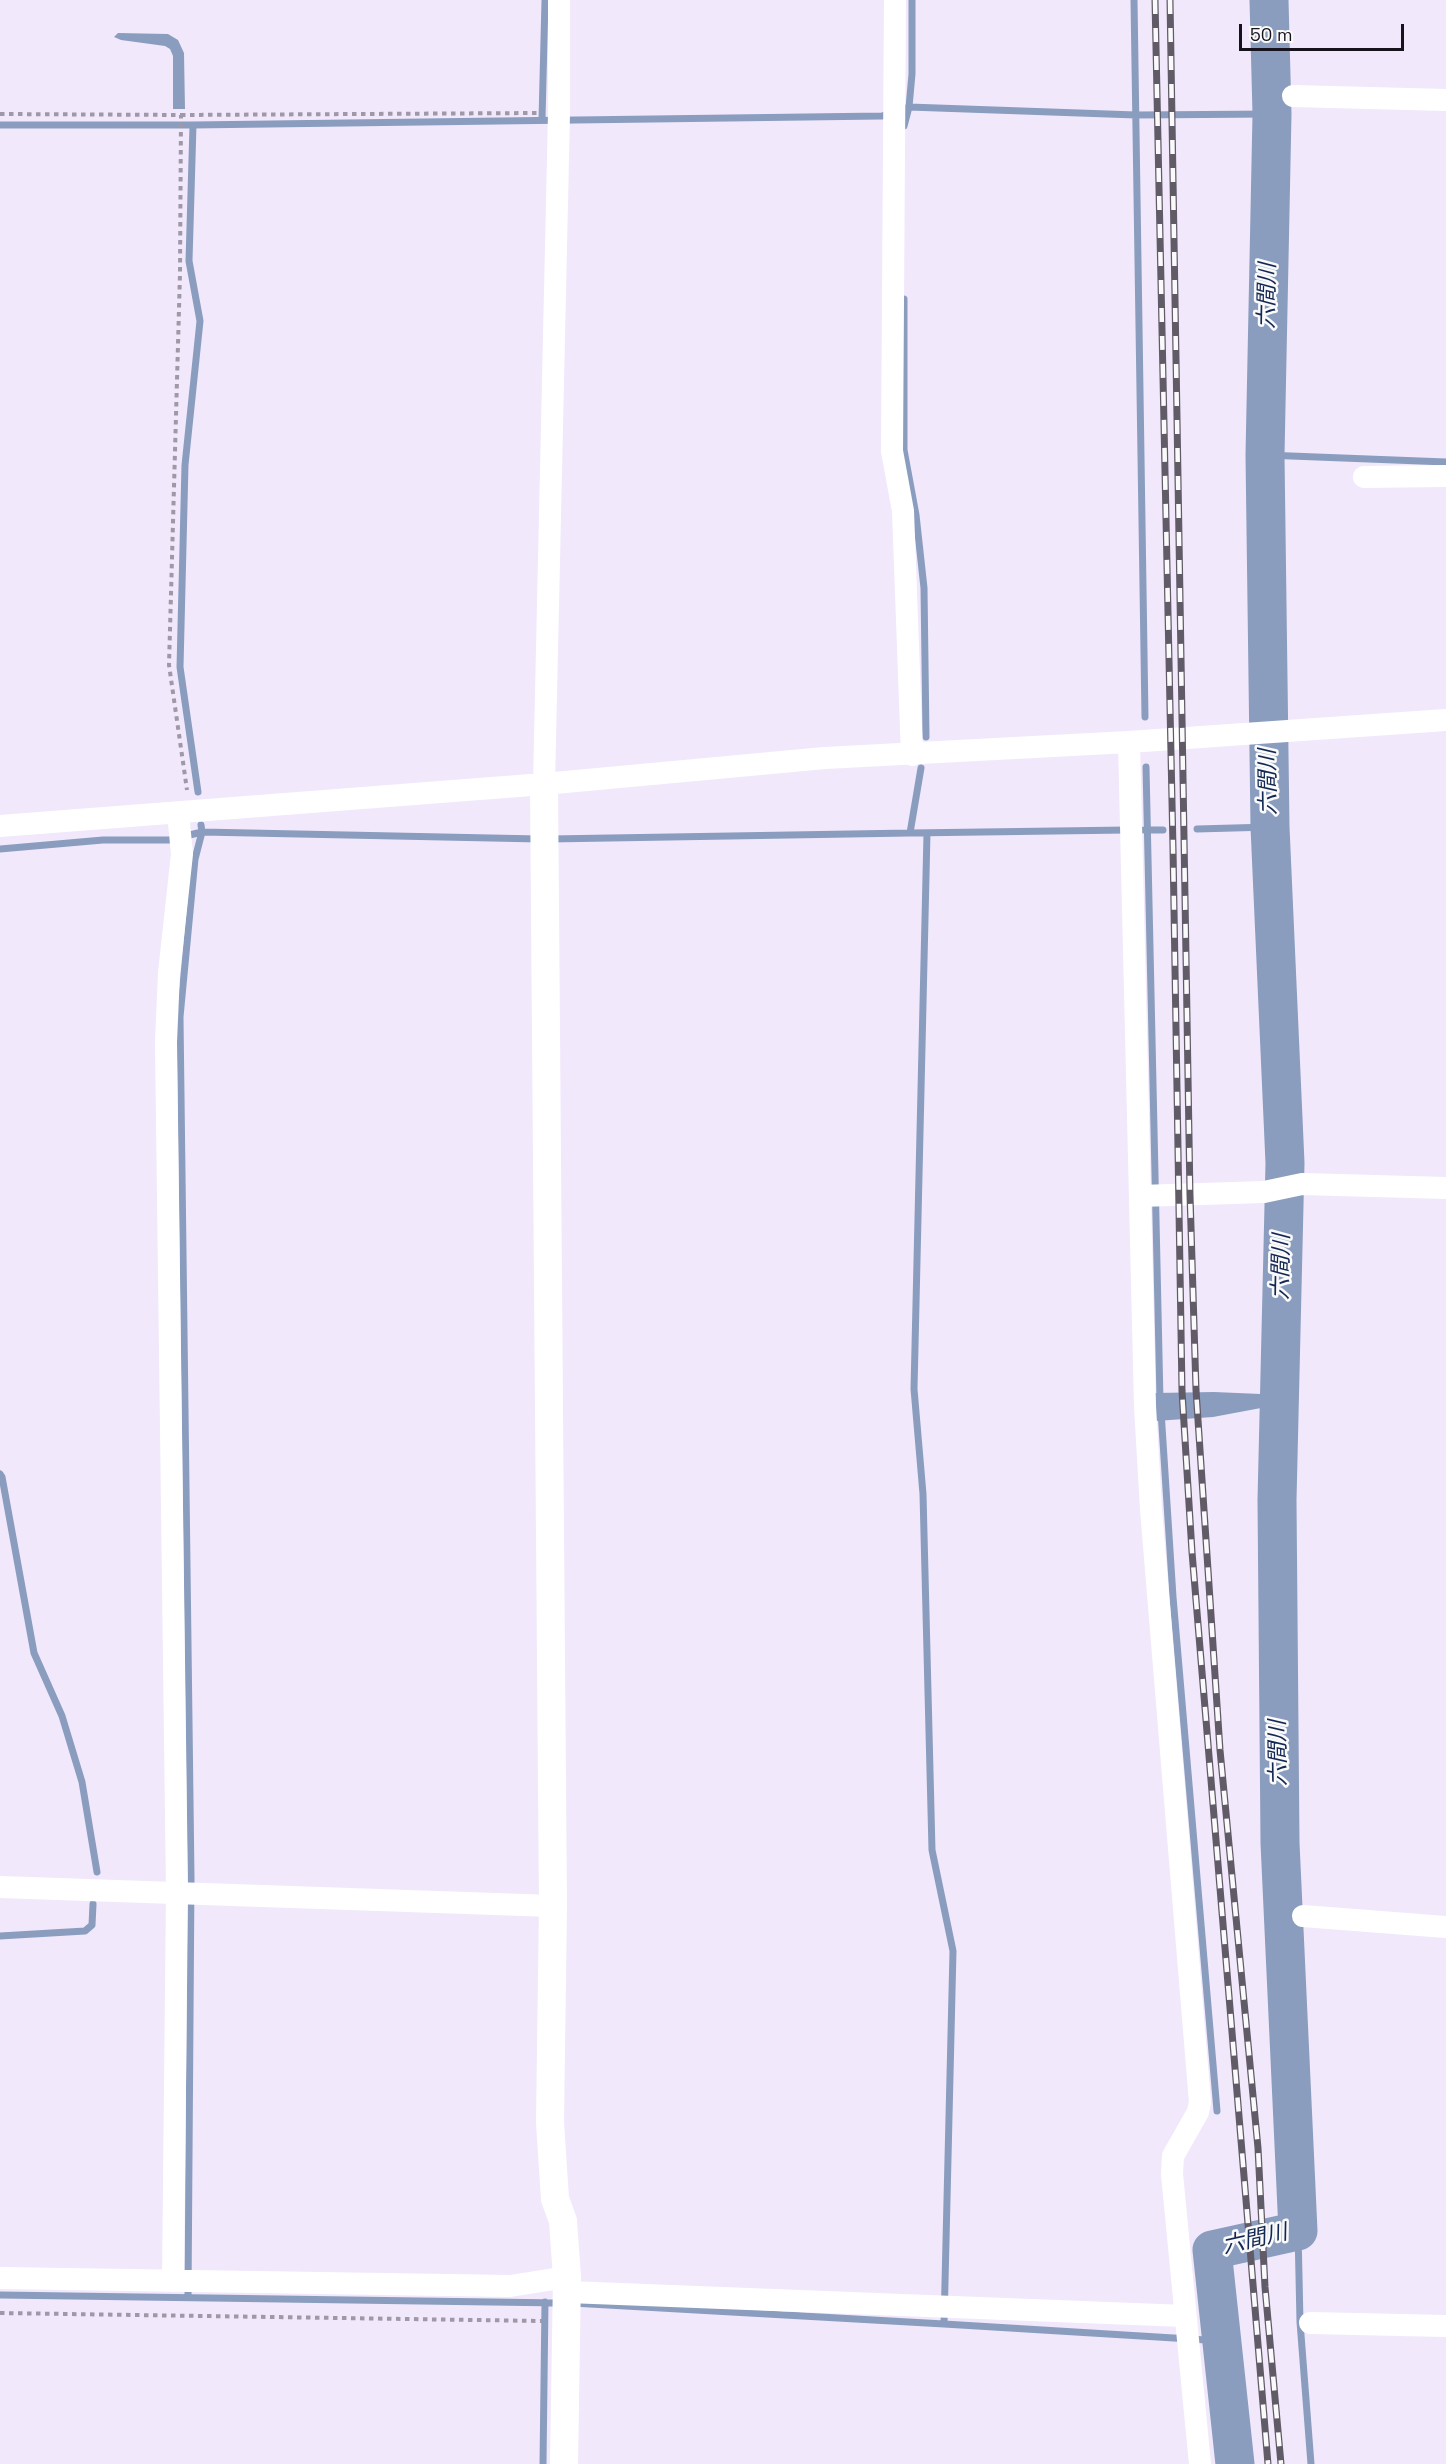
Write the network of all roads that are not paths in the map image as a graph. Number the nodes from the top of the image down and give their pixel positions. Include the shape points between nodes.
1 (559, 0) edge
2 (895, 0) edge
3 (1293, 96) dead end
4 (1446, 100) edge
5 (1446, 476) edge
6 (1364, 477) dead end
7 (1446, 720) edge
8 (1129, 742) junction
9 (912, 755) junction
10 (544, 784) junction
11 (182, 817) junction
12 (0, 826) edge
13 (1446, 1188) edge
14 (1151, 1196) junction
15 (0, 1887) edge
16 (186, 1892) junction
17 (553, 1906) junction
18 (1303, 1916) dead end
19 (1446, 1928) edge
20 (0, 2278) edge
21 (184, 2281) junction
22 (567, 2296) junction
23 (1185, 2319) junction
24 (1310, 2323) dead end
25 (1446, 2326) edge
26 (564, 2464) edge
27 (1200, 2464) edge

1 - 10 street via 552,117
2 - 9 street via 892,451 903,511
3 - 4 street
5 - 6 street
7 - 8 street
8 - 9 street
8 - 14 street
9 - 10 street via 825,758
10 - 11 street
10 - 17 street
11 - 12 street
11 - 16 street via 166,1042
13 - 14 street via 1302,1184 1264,1192
14 - 23 street via 1145,1406 1200,2102 1173,2156
15 - 16 street
16 - 17 street
16 - 21 street
17 - 22 street via 550,2122 555,2199 563,2221
18 - 19 street
20 - 21 street
21 - 22 street via 510,2286
22 - 23 street via 945,2306
22 - 26 street
23 - 27 street
24 - 25 street

